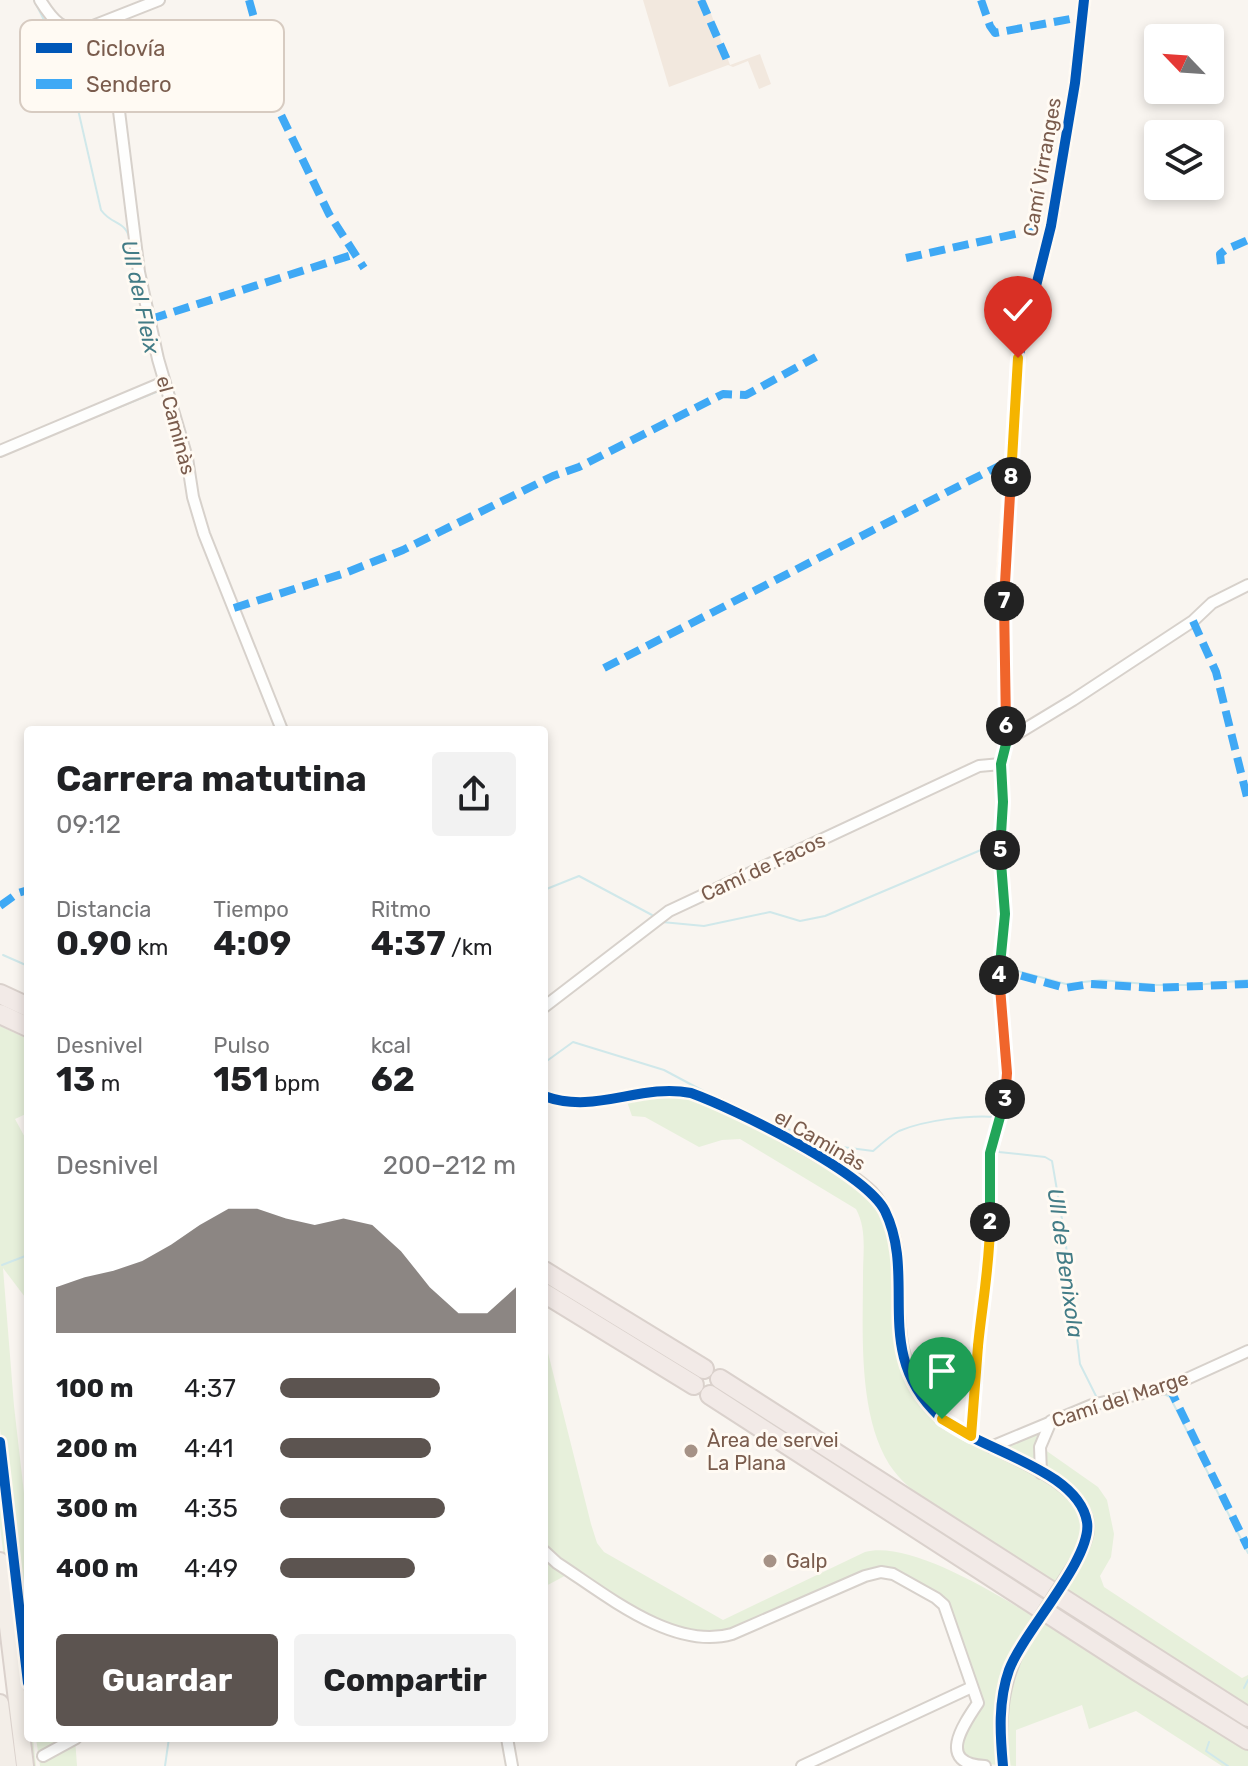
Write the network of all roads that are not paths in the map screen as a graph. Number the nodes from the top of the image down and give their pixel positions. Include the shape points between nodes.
1 (40, 0) edge
2 (159, 0) edge
3 (1084, 0) edge
4 (53, 20) edge
5 (108, 20) edge
6 (119, 112) edge
7 (164, 382) junction
8 (0, 451) edge
9 (1248, 585) edge
10 (280, 726) edge
11 (1007, 740) junction
12 (1001, 764) junction
13 (0, 994) edge
14 (548, 1004) edge
15 (24, 1005) edge
16 (0, 1014) edge
17 (24, 1025) edge
18 (548, 1097) edge
19 (548, 1274) edge
20 (548, 1295) edge
21 (1248, 1351) edge
22 (707, 1382) junction
23 (1051, 1421) junction
24 (971, 1436) junction
25 (991, 1447) junction
26 (1041, 1473) junction
27 (548, 1555) edge
28 (0, 1561) edge
29 (972, 1687) junction
30 (0, 1703) edge
31 (1248, 1717) edge
32 (1248, 1740) edge
33 (69, 1742) edge
34 (508, 1742) edge
35 (43, 1756) dead end
36 (1003, 1765) edge
37 (8, 1766) edge
38 (25, 1766) edge
39 (512, 1766) edge
40 (802, 1766) edge
41 (986, 1766) edge

1 - 4 street
2 - 5 street
3 - 11 street, Camí Virranges via 1053,212 1018,358 1003,576
6 - 7 street, el Caminàs via 139,272
7 - 8 street
7 - 10 street, el Caminàs via 204,534
9 - 11 street via 1212,603 1193,621
11 - 12 street, Camí Virranges
12 - 14 street, Camí de Facos via 979,766 669,911
12 - 24 street, Camí Virranges via 1005,914 998,969 1007,1073 990,1153 990,1250
13 - 15 highway
16 - 17 highway
18 - 24 street, el Caminàs via 593,1103 644,1091 691,1093 855,1178 879,1202 892,1231 898,1326 913,1381 942,1419
19 - 22 highway
20 - 22 highway
21 - 23 street, Camí del Marge via 1169,1387 1119,1397
22 - 31 highway
22 - 32 highway via 1124,1663
23 - 25 street, Camí del Marge
23 - 26 street via 1040,1447
24 - 25 street, el Caminàs
25 - 26 street, el Caminàs
26 - 36 street, el Caminàs, bridge via 1075,1496 1088,1525 1086,1541 1010,1669 1000,1718
27 - 29 street via 663,1629 712,1636 732,1634 865,1576 893,1574 944,1605
28 - 38 main road
29 - 40 street
29 - 41 street via 978,1703 956,1744 964,1760
30 - 37 main road
33 - 35 street
34 - 39 street
36 - 41 street

